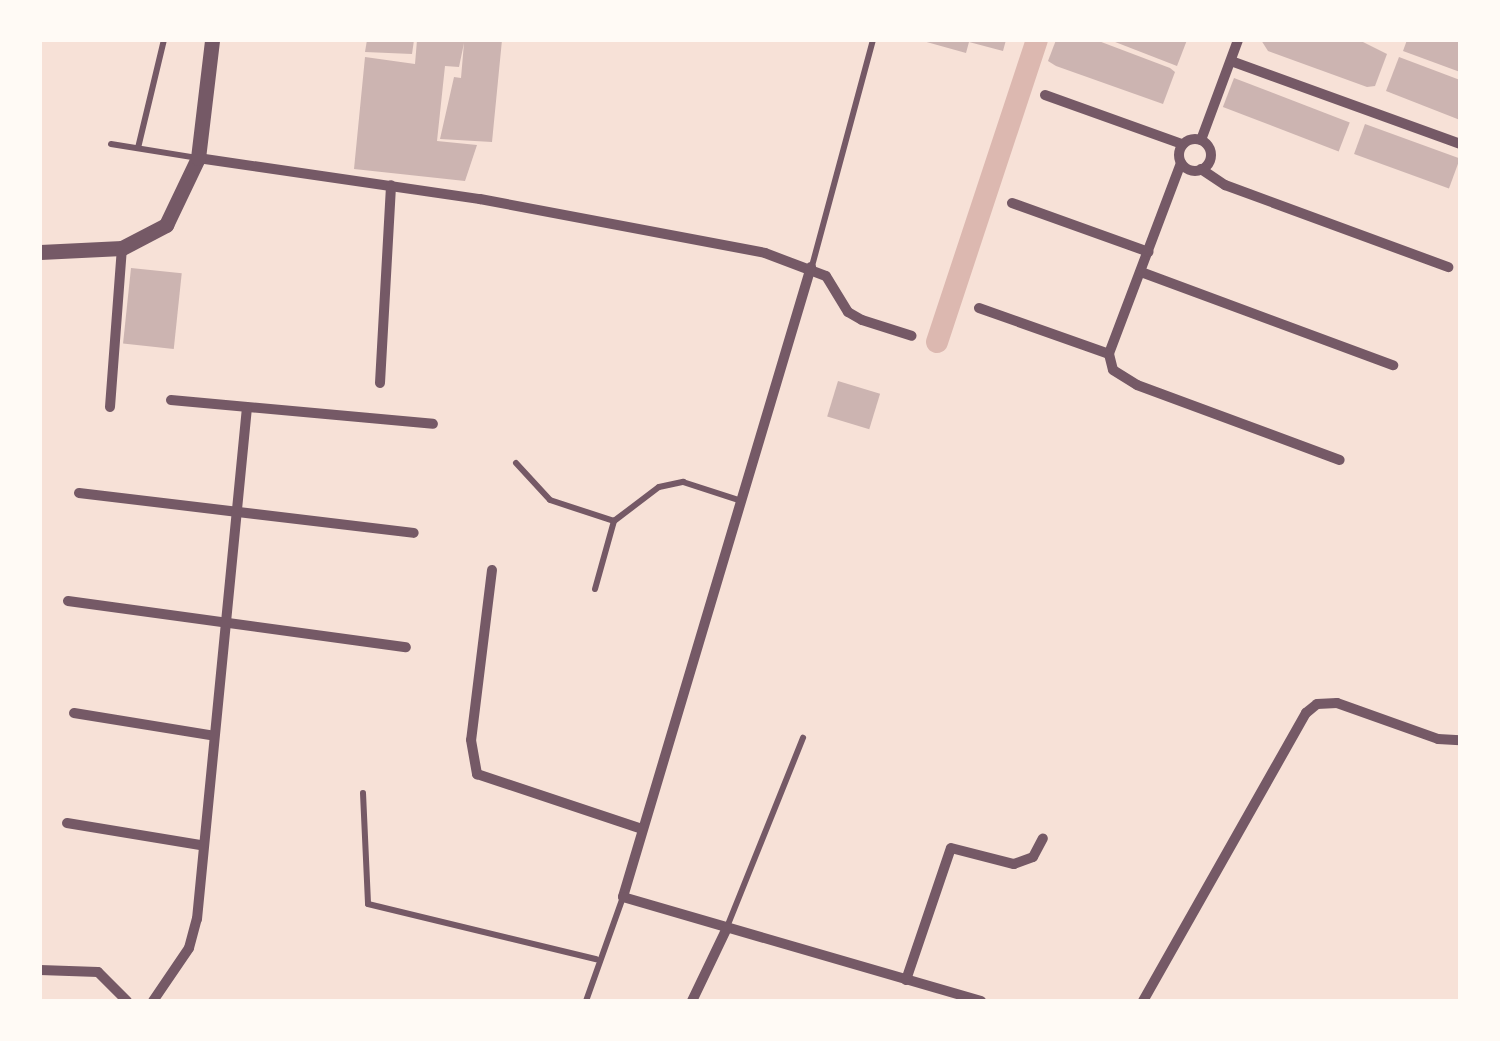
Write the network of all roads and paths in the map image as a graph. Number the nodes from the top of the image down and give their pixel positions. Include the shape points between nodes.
1 (164, 40) edge
2 (212, 40) edge
3 (872, 40) edge
4 (1238, 40) edge
5 (1230, 62) junction
6 (1046, 96) dead end
7 (1201, 140) junction
8 (111, 144) dead end
9 (1182, 144) junction
10 (1460, 144) edge
11 (138, 148) junction
12 (198, 158) junction
13 (1182, 163) junction
14 (1202, 169) junction
15 (391, 185) junction
16 (1012, 203) dead end
17 (122, 248) junction
18 (40, 252) edge
19 (1148, 252) junction
20 (811, 267) junction
21 (1448, 268) dead end
22 (1141, 272) junction
23 (979, 308) dead end
24 (912, 336) dead end
25 (1108, 354) junction
26 (1393, 365) dead end
27 (380, 384) dead end
28 (171, 400) dead end
29 (110, 407) dead end
30 (248, 407) junction
31 (433, 424) dead end
32 (1340, 460) dead end
33 (516, 463) dead end
34 (79, 493) dead end
35 (742, 500) junction
36 (235, 514) junction
37 (614, 521) junction
38 (414, 533) dead end
39 (492, 570) dead end
40 (595, 590) dead end
41 (68, 601) dead end
42 (224, 624) junction
43 (406, 647) dead end
44 (74, 713) dead end
45 (210, 735) junction
46 (803, 738) dead end
47 (1460, 740) edge
48 (363, 793) dead end
49 (67, 823) dead end
50 (642, 829) junction
51 (1042, 838) dead end
52 (200, 845) junction
53 (623, 898) junction
54 (726, 928) junction
55 (596, 959) junction
56 (40, 970) edge
57 (906, 980) junction
58 (127, 1001) edge
59 (153, 1001) edge
60 (586, 1001) edge
61 (694, 1001) edge
62 (981, 1001) edge
63 (1143, 1001) edge

1 - 11 lane
2 - 12 street
3 - 20 lane
4 - 5 street
5 - 7 street
5 - 10 street
6 - 9 street
7 - 9 street
7 - 14 street via 1210,157
8 - 11 lane
9 - 13 street
11 - 12 lane
12 - 15 street
12 - 17 street via 166,226
13 - 14 street
13 - 19 street
14 - 21 street via 1225,185
15 - 20 street via 722,243
15 - 27 street
16 - 19 street
17 - 18 street
17 - 29 street
19 - 22 street
20 - 24 street via 833,284 848,312
20 - 35 street
22 - 25 street
22 - 26 street
23 - 25 street
25 - 32 street via 1122,379
28 - 30 street
30 - 31 street
30 - 36 street
33 - 37 lane via 550,500
34 - 36 street
35 - 37 lane via 670,483
35 - 50 street
36 - 38 street
36 - 42 street
37 - 40 lane
39 - 50 street via 471,740 477,774
41 - 42 street
42 - 43 street
42 - 45 street
44 - 45 street
45 - 52 street
46 - 54 lane
47 - 63 street via 1438,740 1336,703 1317,704 1306,713
48 - 55 lane via 368,904
49 - 52 street
50 - 53 street
51 - 57 street via 1032,857 1014,864 952,848
52 - 59 street via 190,948
53 - 54 street
53 - 55 lane
54 - 57 street
54 - 61 street
55 - 60 lane
56 - 58 street via 98,972
57 - 62 street

